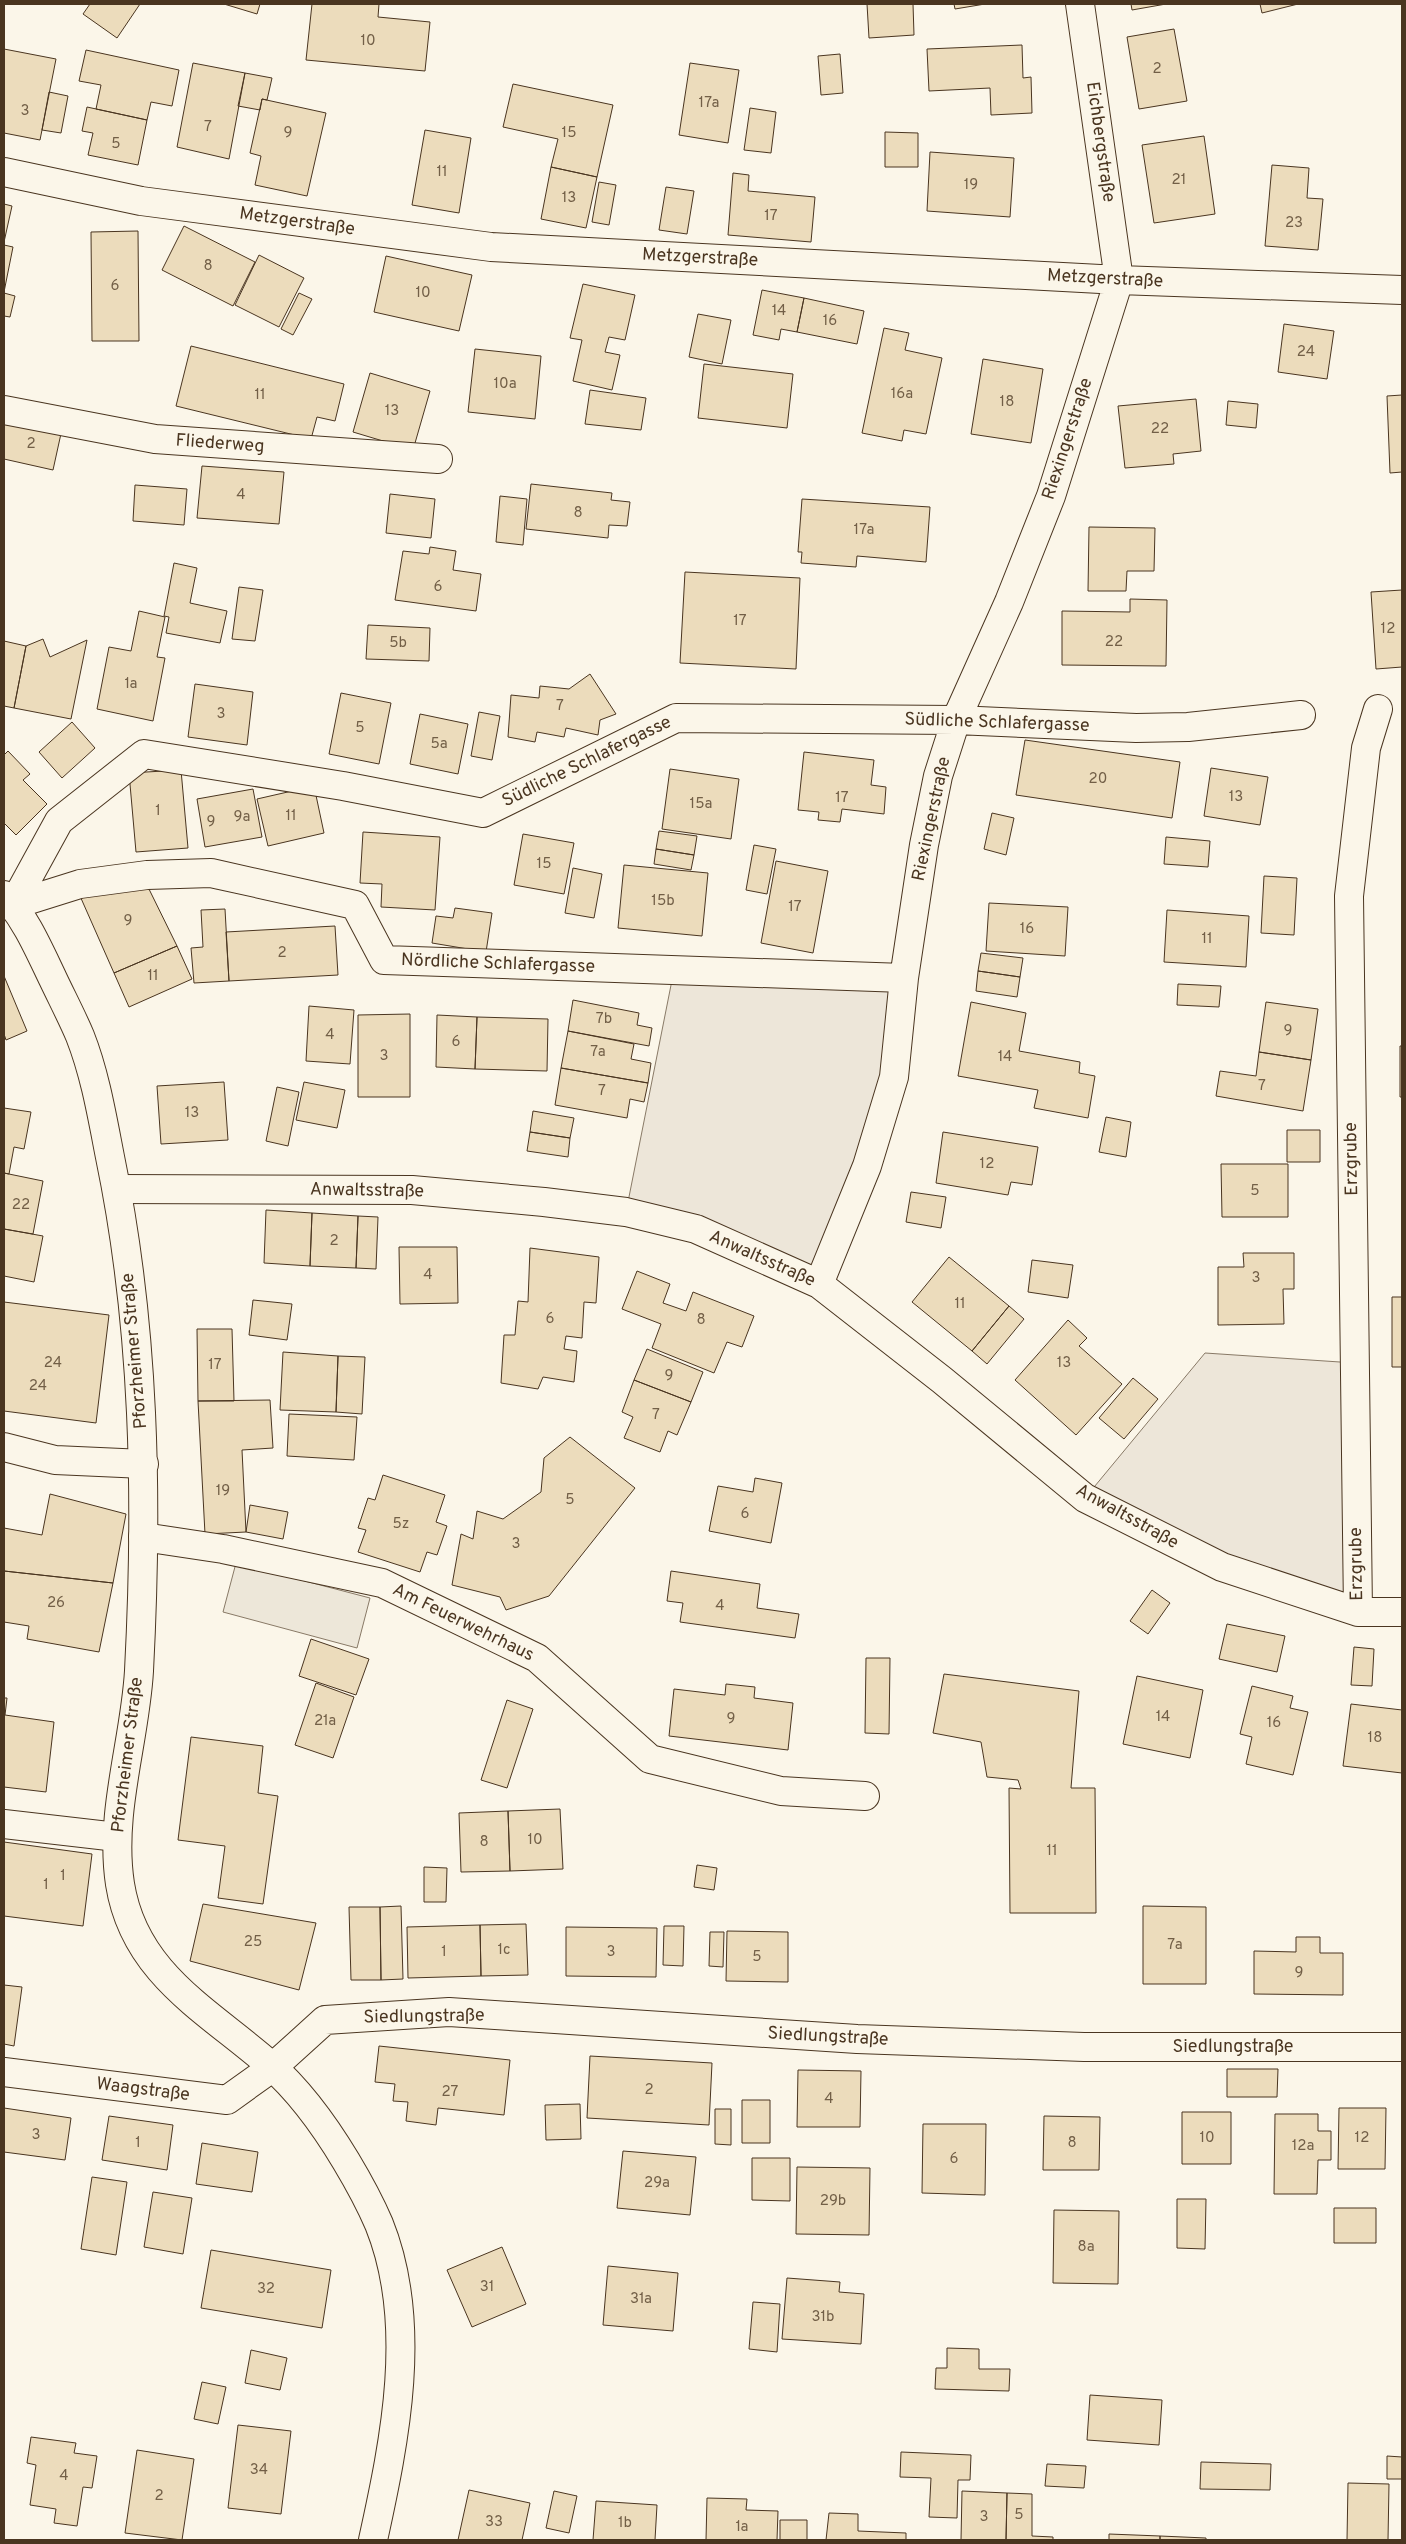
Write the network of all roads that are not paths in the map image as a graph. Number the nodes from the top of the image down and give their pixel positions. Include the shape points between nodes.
1 (1080, 4) edge
2 (4, 172) edge
3 (1119, 280) junction
4 (1402, 290) edge
5 (4, 410) edge
6 (438, 459) dead end
7 (1378, 709) dead end
8 (1300, 715) dead end
9 (956, 720) junction
10 (8, 900) edge
11 (904, 978) junction
12 (117, 1189) junction
13 (819, 1284) junction
14 (4, 1447) edge
15 (144, 1464) junction
16 (143, 1537) junction
17 (1358, 1612) junction
18 (1402, 1612) edge
19 (865, 1796) dead end
20 (4, 1824) edge
21 (117, 1837) junction
22 (1402, 2047) edge
23 (272, 2067) junction
24 (4, 2072) edge
25 (373, 2540) edge

1 - 3 street, Eichbergstraße
2 - 3 street, Metzgerstraße via 141,201 491,247
3 - 4 street, Metzgerstraße
3 - 9 street, Riexingerstraße via 1051,496 1009,602
5 - 6 street, Fliederweg via 155,439
7 - 17 street, Erzgrube via 1366,748 1349,896
8 - 9 street, Südliche Schlafergasse via 1188,728
9 - 10 street, Südliche Schlafergasse via 676,718 483,813 344,786 144,754 60,821
9 - 11 street, Riexingerstraße via 938,776 924,845
10 - 11 street, Nördliche Schlafergasse via 80,884 147,875 212,873 355,905 384,960
10 - 12 street, Pforzheimer Straße via 35,941 80,1037 98,1099
11 - 13 street, Riexingerstraße via 894,1077 867,1166
12 - 13 street, Anwaltsstraße via 412,1190 626,1212 696,1229
12 - 15 street, Pforzheimer Straße via 131,1281
13 - 17 street, Anwaltsstraße via 1085,1498 1222,1568
14 - 15 street via 54,1460
15 - 16 street, Pforzheimer Straße
16 - 19 street, Am Feuerwehrhaus via 223,1549 382,1583 537,1658 650,1759 781,1791
16 - 21 street, Pforzheimer Straße via 138,1676
17 - 18 street, Anwaltsstraße
20 - 21 street
21 - 23 street, Pforzheimer Straße via 120,1881 134,1934 149,1956 194,2004
22 - 23 street, Siedlungstraße via 1084,2047 867,2040 449,2012 325,2020
23 - 24 street, Waagstraße via 227,2100
23 - 25 street, Pforzheimer Straße via 325,2126 356,2177 380,2226 393,2274 400,2326 400,2394

